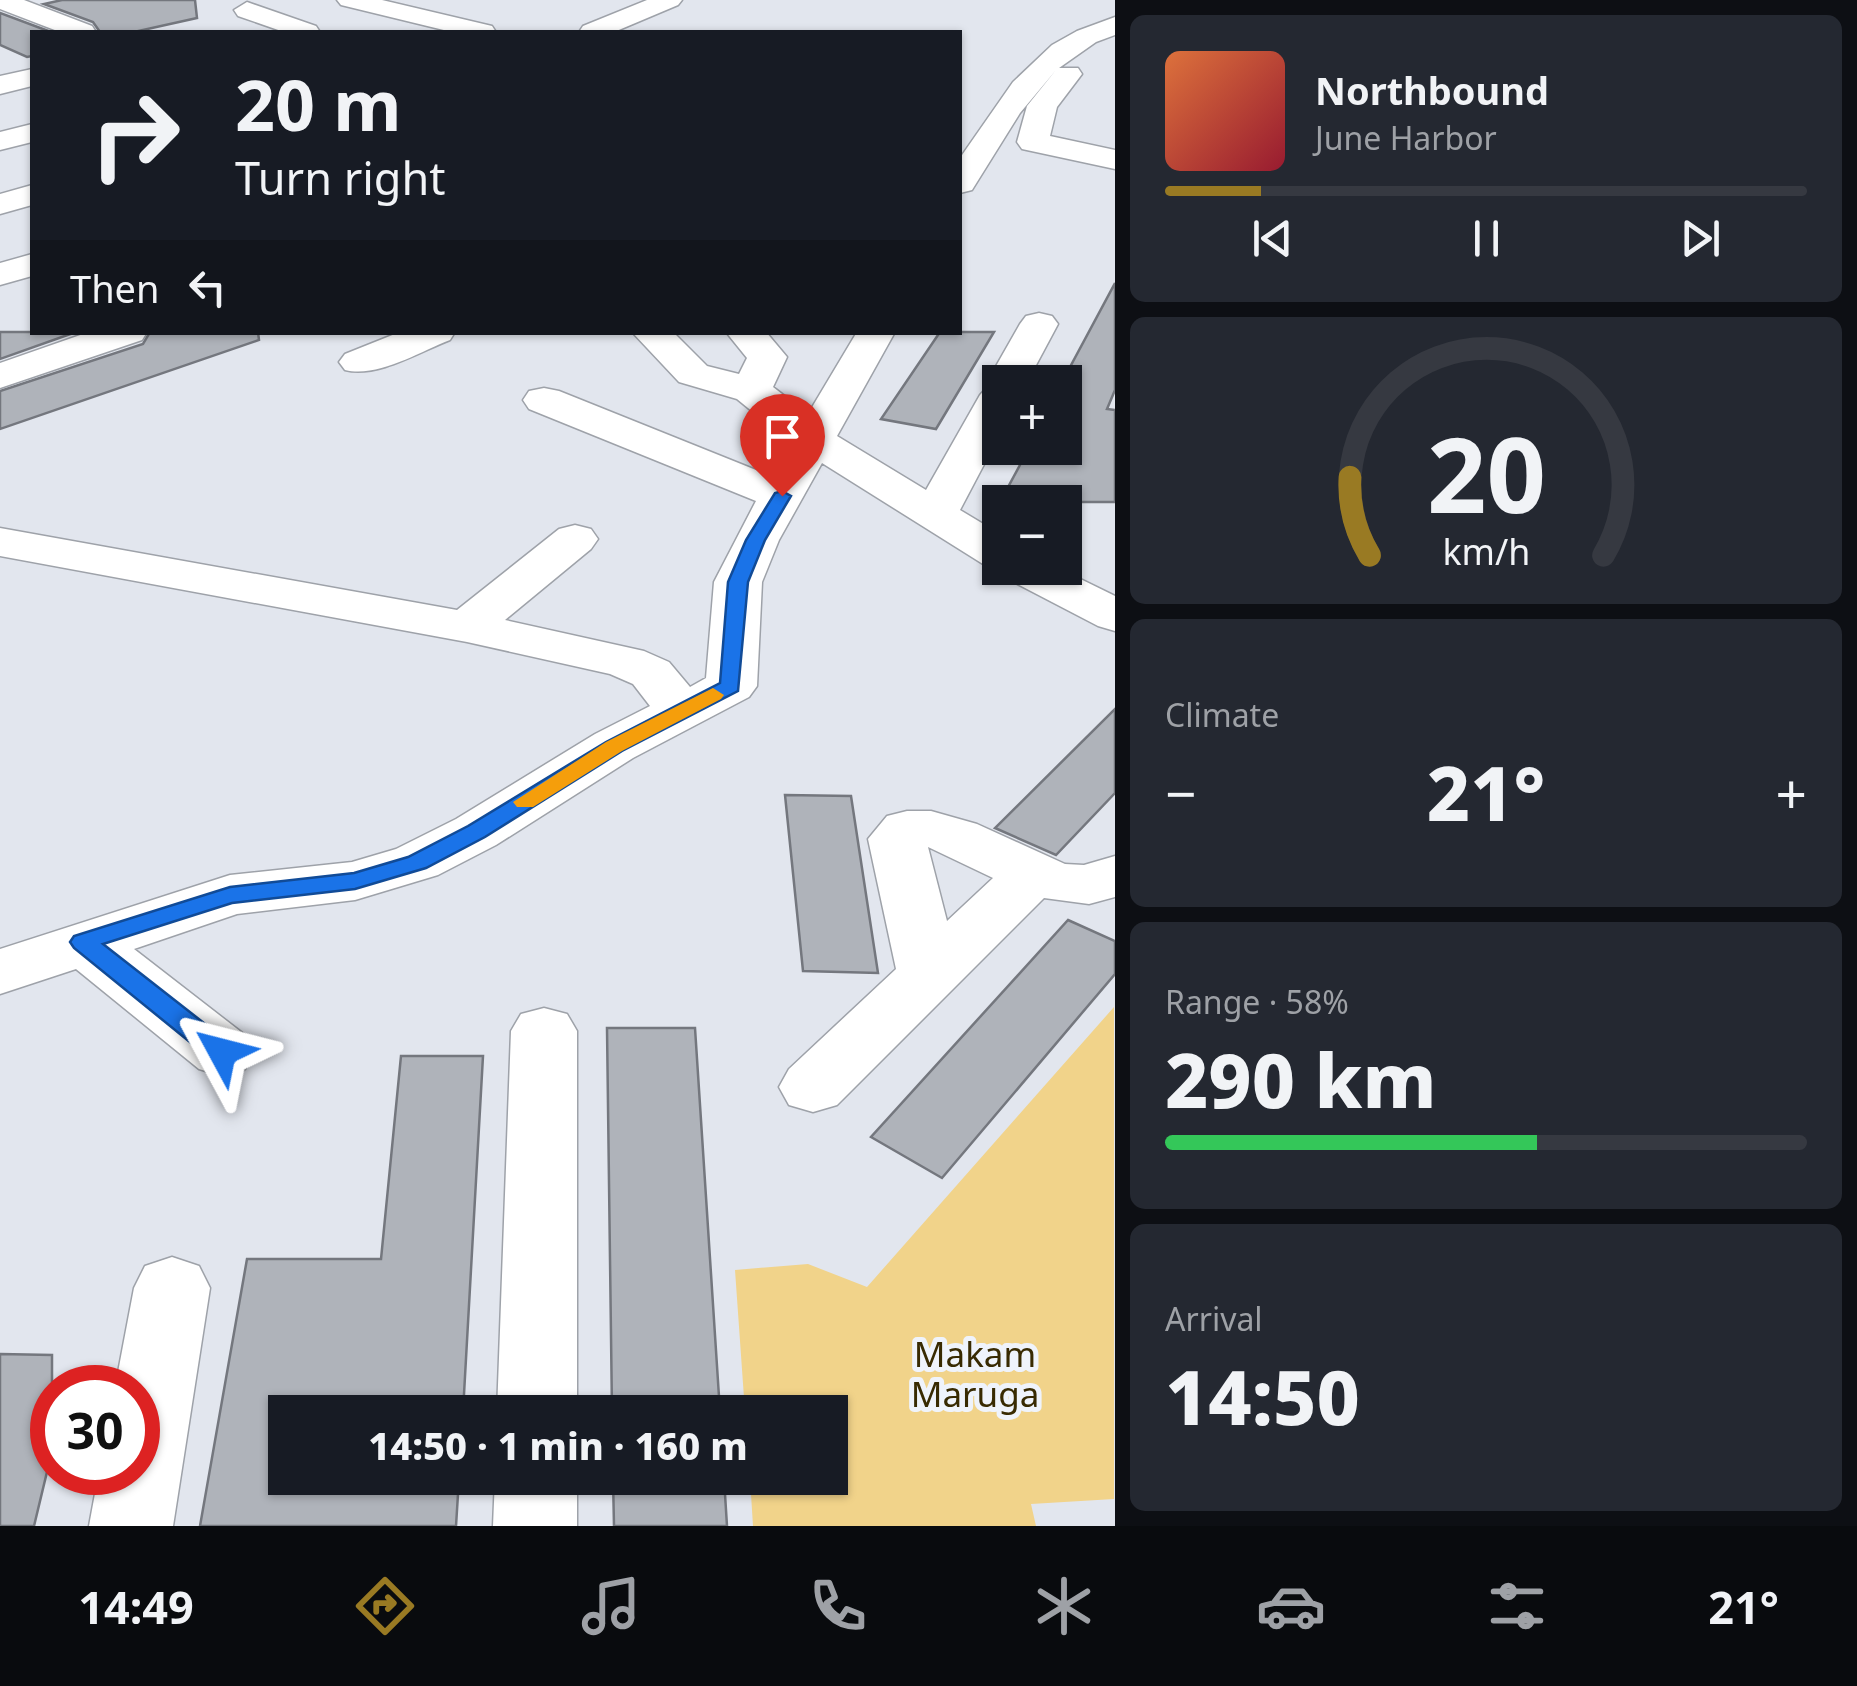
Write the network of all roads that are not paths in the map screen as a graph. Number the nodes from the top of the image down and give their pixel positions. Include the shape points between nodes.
1 (350, 0) edge
2 (670, 0) edge
3 (8, 1) edge
4 (1114, 2) edge
5 (247, 10) dead end
6 (1114, 23) edge
7 (72, 28) edge
8 (302, 30) edge
9 (475, 30) edge
10 (597, 30) edge
11 (30, 32) edge
12 (16, 34) dead end
13 (1100, 56) edge
14 (30, 78) edge
15 (0, 85) edge
16 (30, 134) edge
17 (1036, 135) junction
18 (0, 141) edge
19 (1114, 143) edge
20 (1114, 160) edge
21 (962, 179) edge
22 (30, 196) edge
23 (0, 204) edge
24 (30, 266) edge
25 (0, 274) edge
26 (1039, 324) dead end
27 (119, 335) edge
28 (428, 335) edge
29 (654, 335) edge
30 (748, 335) edge
31 (874, 335) edge
32 (359, 362) dead end
33 (1016, 365) edge
34 (0, 376) edge
35 (751, 390) junction
36 (544, 400) dead end
37 (982, 428) edge
38 (814, 440) junction
39 (782, 496) junction
40 (935, 514) junction
41 (575, 539) dead end
42 (0, 542) edge
43 (982, 543) edge
44 (1055, 585) edge
45 (1114, 616) edge
46 (467, 627) junction
47 (706, 698) junction
48 (1032, 875) junction
49 (1114, 875) edge
50 (83, 942) junction
51 (0, 972) edge
52 (930, 974) junction
53 (544, 1031) dead end
54 (222, 1052) dead end
55 (813, 1088) dead end
56 (172, 1288) dead end
57 (537, 1395) edge
58 (536, 1495) edge
59 (130, 1526) edge
60 (535, 1526) edge

1 - 9 street
2 - 10 street
3 - 7 street
4 - 6 street via 1099,12
5 - 8 street
6 - 21 street via 1036,70
11 - 12 street
13 - 17 street via 1055,87
14 - 15 street
16 - 18 street
17 - 19 street
17 - 20 street
22 - 23 street
24 - 25 street
26 - 33 street
27 - 34 street
28 - 32 street
29 - 35 street via 693,374
30 - 35 street via 767,357
31 - 38 street
35 - 38 street
36 - 39 street
37 - 40 street
38 - 39 street
38 - 40 street
39 - 47 street via 738,582
40 - 43 street
41 - 46 street
42 - 46 street
44 - 45 street
46 - 47 street via 626,662
47 - 50 street via 417,862 355,881 230,895
48 - 49 street via 1082,884
48 - 52 street
48 - 52 street via 939,828 907,830 897,840
50 - 51 street
50 - 54 street
52 - 55 street
53 - 57 street
56 - 59 street
58 - 60 street

